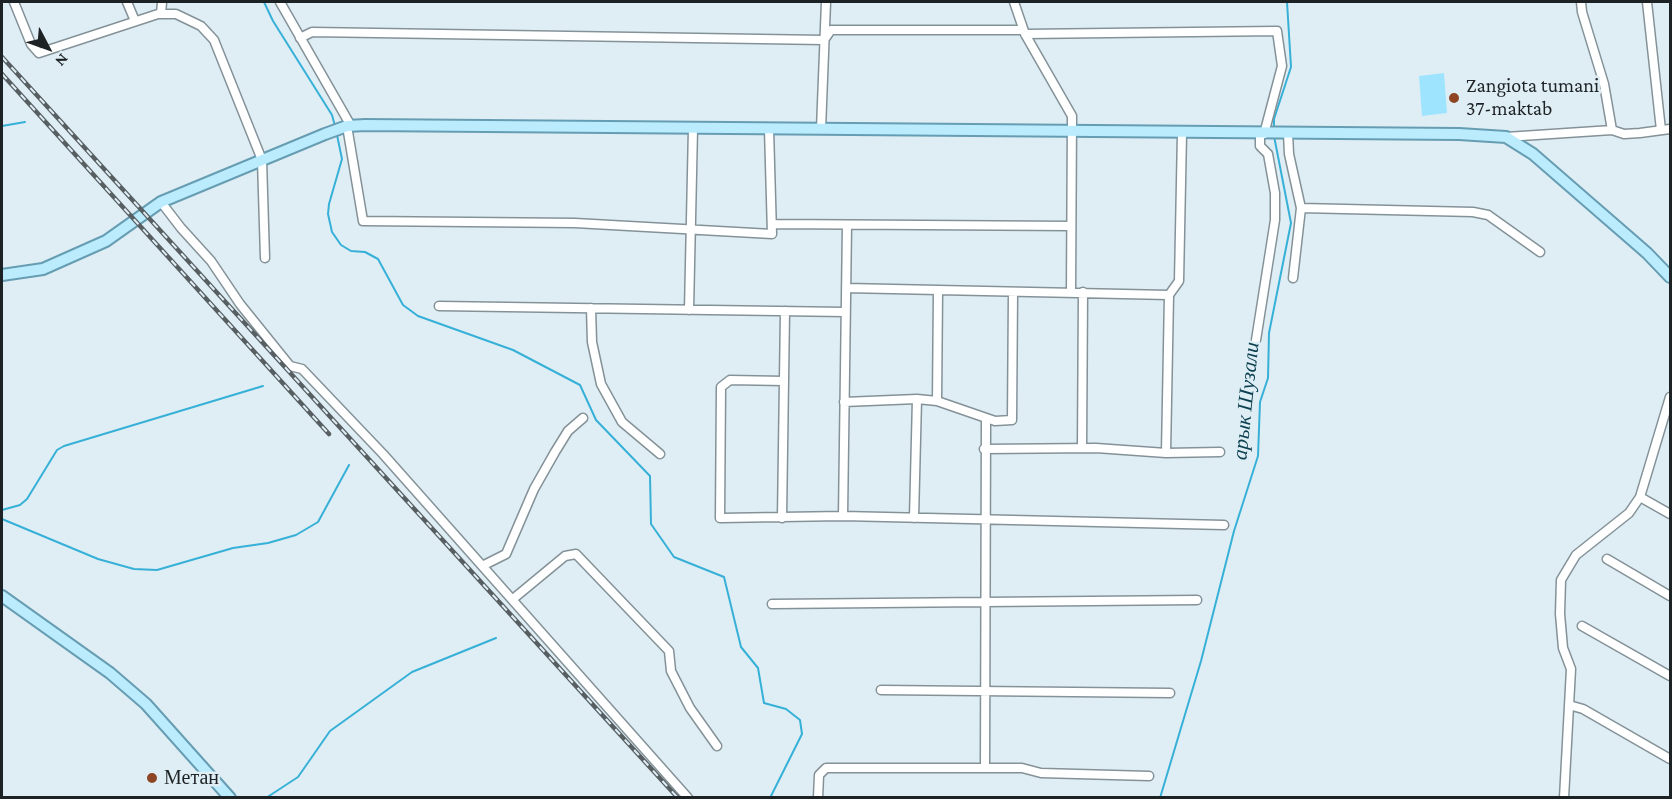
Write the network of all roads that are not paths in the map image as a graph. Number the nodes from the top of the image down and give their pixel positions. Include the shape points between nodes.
1 (14, 2) edge
2 (127, 2) edge
3 (162, 2) edge
4 (280, 2) edge
5 (826, 2) edge
6 (1014, 2) edge
7 (1581, 2) edge
8 (1647, 2) edge
9 (161, 14) junction
10 (135, 21) junction
11 (1024, 32) junction
12 (300, 38) junction
13 (824, 40) junction
14 (349, 126) junction
15 (693, 128) junction
16 (769, 129) junction
17 (820, 129) junction
18 (1671, 129) edge
19 (1612, 130) junction
20 (1661, 130) junction
21 (1073, 132) junction
22 (1182, 133) junction
23 (1264, 134) junction
24 (1284, 134) junction
25 (1506, 136) junction
26 (262, 160) junction
27 (161, 202) junction
28 (1301, 208) junction
29 (774, 224) junction
30 (847, 225) junction
31 (1071, 226) junction
32 (692, 231) junction
33 (1540, 252) dead end
34 (265, 258) dead end
35 (2, 275) edge
36 (1671, 277) edge
37 (1293, 278) dead end
38 (846, 288) junction
39 (938, 291) junction
40 (1071, 292) junction
41 (1083, 292) junction
42 (1013, 293) junction
43 (1169, 295) junction
44 (439, 306) dead end
45 (591, 308) junction
46 (689, 310) junction
47 (785, 311) junction
48 (845, 312) junction
49 (1256, 340) dead end
50 (784, 381) junction
51 (1671, 397) edge
52 (917, 399) junction
53 (937, 401) junction
54 (844, 402) junction
55 (583, 418) dead end
56 (986, 418) junction
57 (1662, 426) junction
58 (1671, 431) edge
59 (1082, 448) junction
60 (984, 449) junction
61 (1220, 452) dead end
62 (660, 453) dead end
63 (1166, 453) junction
64 (1640, 497) junction
65 (1671, 514) edge
66 (843, 516) junction
67 (782, 518) junction
68 (914, 518) junction
69 (986, 520) junction
70 (1224, 525) dead end
71 (1607, 559) dead end
72 (484, 565) junction
73 (2, 596) edge
74 (1671, 596) edge
75 (513, 599) junction
76 (1197, 600) dead end
77 (984, 602) junction
78 (772, 604) dead end
79 (1582, 626) dead end
80 (1671, 676) edge
81 (881, 690) dead end
82 (985, 692) junction
83 (1170, 693) dead end
84 (1569, 705) junction
85 (717, 746) dead end
86 (1671, 759) edge
87 (985, 767) junction
88 (1149, 776) dead end
89 (230, 798) edge
90 (688, 798) edge
91 (818, 798) edge
92 (1564, 798) edge

1 - 10 street via 31,44 39,53
2 - 10 street
3 - 9 street
4 - 12 street
5 - 13 street
6 - 11 street
7 - 19 street via 1604,84
8 - 20 street
9 - 10 street
9 - 26 street via 176,14 201,26 214,40
11 - 13 street via 831,30
11 - 21 street via 1072,116
11 - 23 street via 1277,31 1282,66
12 - 13 street via 312,32
12 - 14 street
13 - 17 street
14 - 15 main road
14 - 26 main road
14 - 32 street via 363,221 575,223
15 - 16 main road
15 - 32 street
16 - 17 main road
16 - 29 street
17 - 21 main road
18 - 20 street
19 - 20 street via 1624,134
19 - 25 street
21 - 22 main road
21 - 31 street
22 - 23 main road
22 - 43 street via 1179,280
23 - 24 main road
23 - 49 street via 1260,146 1268,154 1275,220
24 - 25 main road
24 - 28 street
25 - 36 main road via 1533,154
26 - 27 main road
26 - 34 street
27 - 35 main road via 114,236 79,254 38,271
27 - 72 street via 290,366 302,369 316,383
28 - 33 street via 1473,212 1488,215
28 - 37 street
29 - 30 street
29 - 32 street via 772,234
30 - 31 street
30 - 38 street
31 - 40 street
32 - 46 street
38 - 39 street
38 - 48 street
39 - 42 street
39 - 53 street
40 - 41 street
40 - 42 street
41 - 43 street
41 - 59 street
42 - 56 street via 1012,420
43 - 63 street
44 - 45 street
45 - 46 street
45 - 62 street via 592,342 601,384 621,422
46 - 47 street
47 - 48 street
47 - 50 street
48 - 54 street
50 - 67 street
50 - 67 street via 730,380 721,387 719,477 720,518
51 - 57 street
52 - 53 street
52 - 54 street
52 - 68 street
53 - 56 street
54 - 66 street
55 - 72 street via 568,431 534,489 508,552
56 - 60 street
57 - 58 street
57 - 64 street
59 - 60 street
59 - 63 street
60 - 69 street
61 - 63 street
64 - 65 street
64 - 84 street via 1629,513 1576,555 1561,580 1563,648 1571,669
66 - 67 street
66 - 68 street
68 - 69 street
69 - 70 street
69 - 77 street
71 - 74 street
72 - 75 street
73 - 89 main road via 146,704
75 - 85 street via 565,556 576,554 669,651 671,671 690,708
75 - 90 street
76 - 77 street
77 - 78 street
77 - 82 street
79 - 80 street
81 - 82 street
82 - 83 street
82 - 87 street
84 - 86 street via 1583,709
84 - 92 street
87 - 88 street
87 - 91 street via 826,768 819,775

